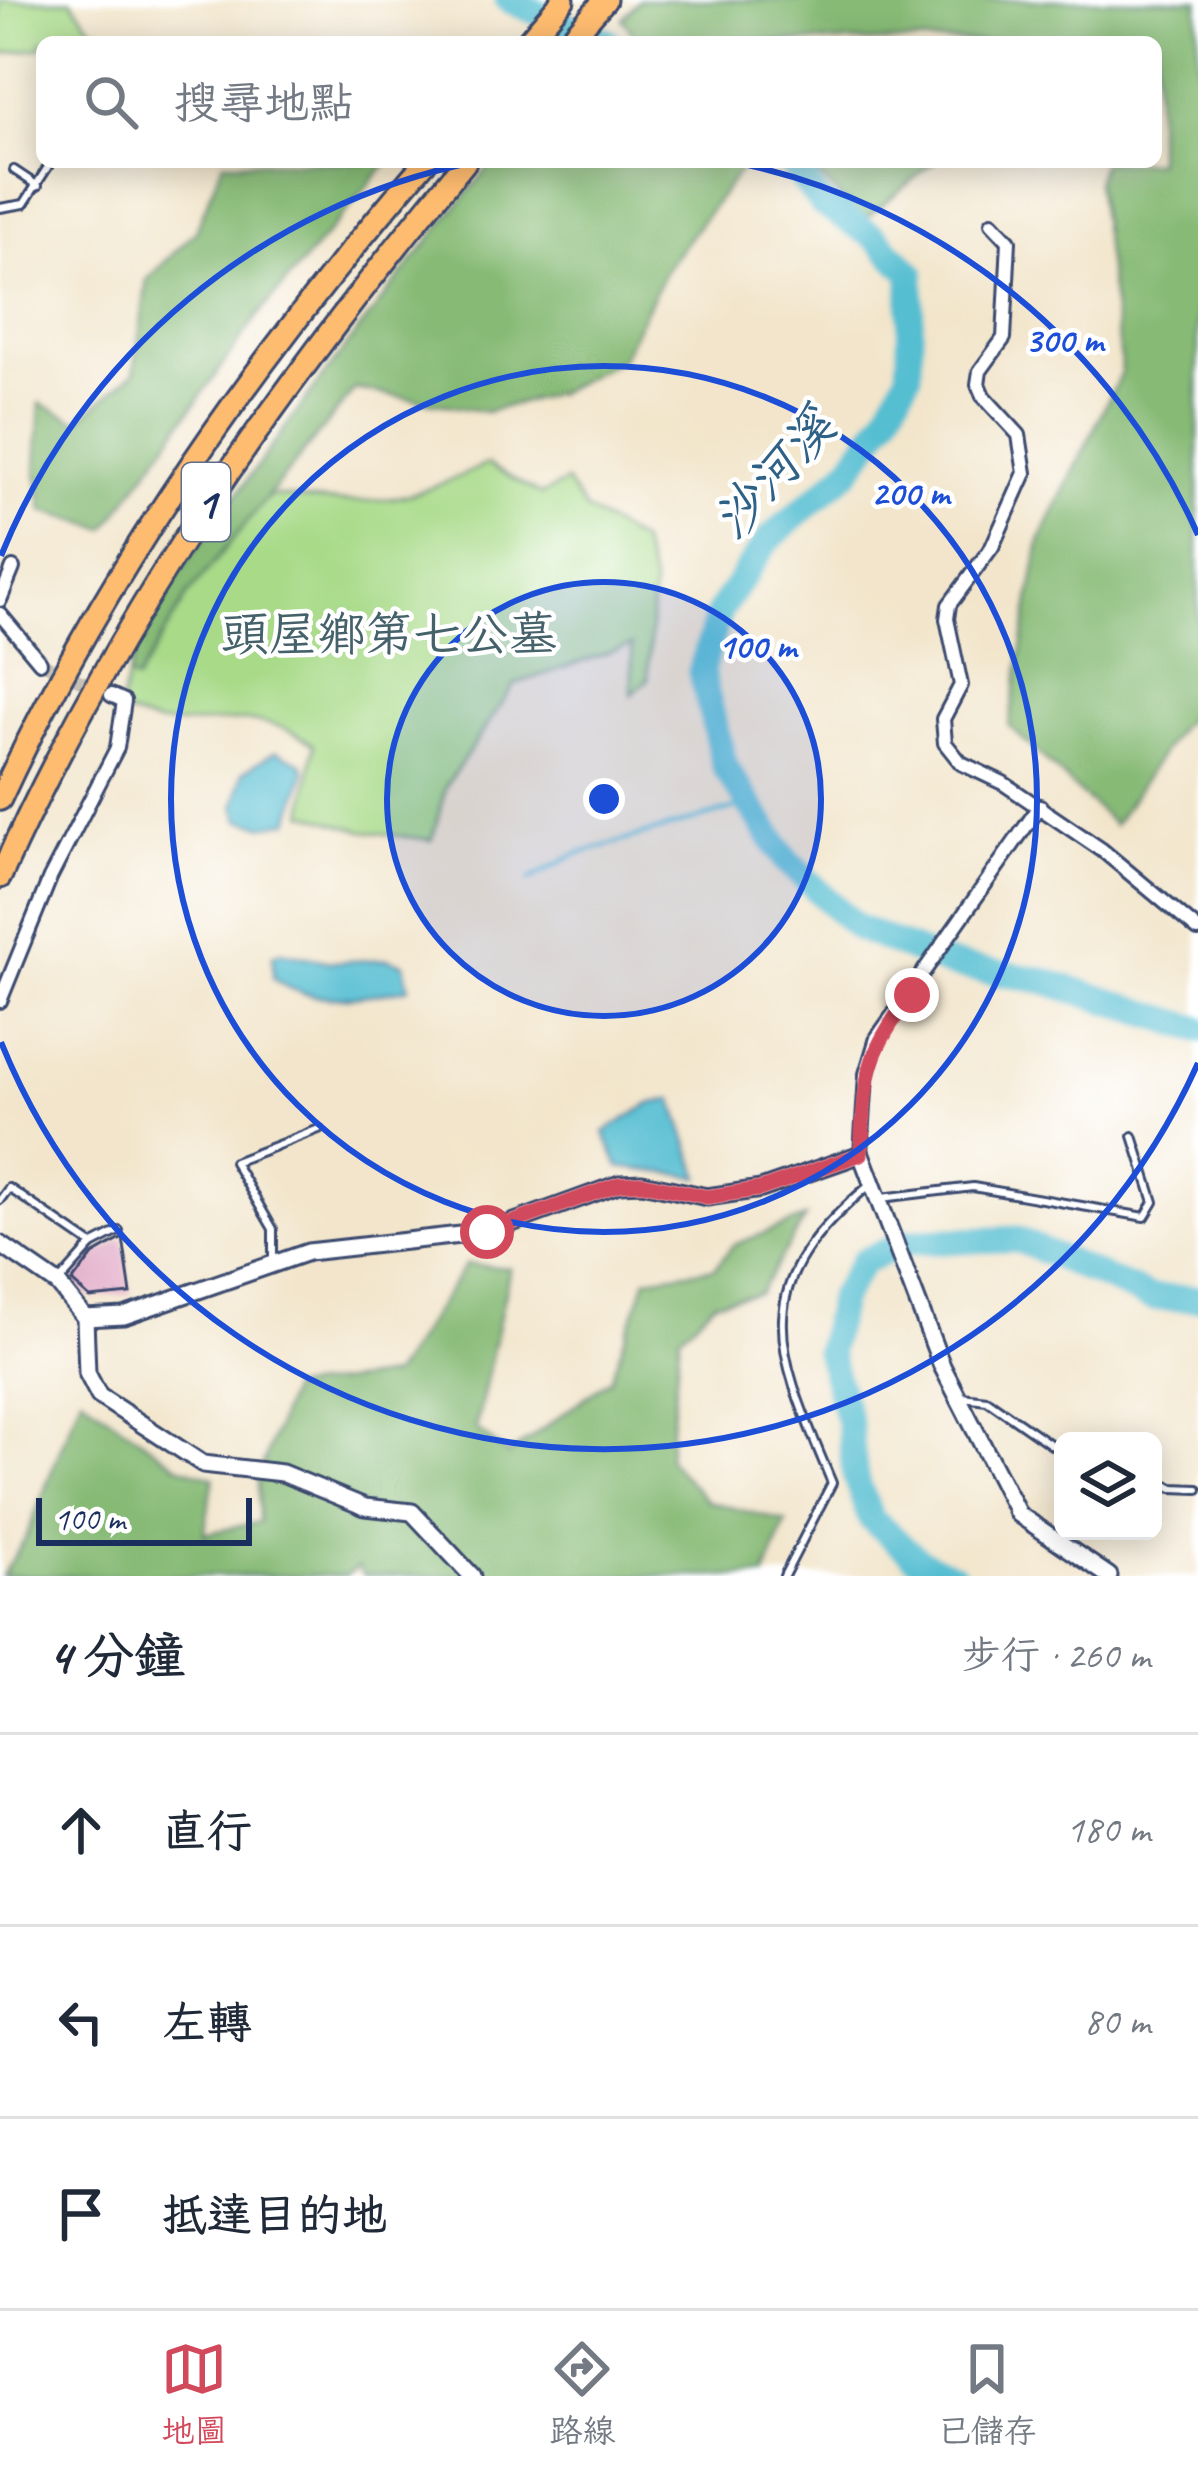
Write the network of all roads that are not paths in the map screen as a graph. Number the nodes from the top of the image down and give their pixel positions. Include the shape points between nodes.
1 (563, 0) edge
2 (605, 0) edge
3 (532, 36) edge
4 (573, 36) edge
5 (48, 168) edge
6 (420, 168) edge
7 (461, 168) edge
8 (14, 170) dead end
9 (38, 186) junction
10 (0, 208) edge
11 (992, 223) dead end
12 (13, 568) dead end
13 (0, 600) edge
14 (0, 614) edge
15 (40, 662) tunnel mouth
16 (112, 695) dead end
17 (0, 799) edge
18 (1040, 806) junction
19 (0, 877) edge
20 (1198, 930) edge
21 (0, 1001) edge
22 (319, 1129) dead end
23 (1133, 1136) dead end
24 (861, 1154) junction
25 (876, 1196) junction
26 (0, 1200) edge
27 (118, 1231) dead end
28 (0, 1244) edge
29 (92, 1244) junction
30 (273, 1262) junction
31 (58, 1284) junction
32 (85, 1318) junction
33 (958, 1396) junction
34 (1054, 1447) edge
35 (1162, 1482) edge
36 (1198, 1489) edge
37 (472, 1576) edge
38 (784, 1576) edge
39 (1109, 1576) edge

1 - 3 highway
2 - 4 highway
5 - 9 lane
6 - 17 highway, 1 via 310,299 158,514
7 - 19 highway, 1 via 300,369 186,532 91,690
8 - 9 lane
9 - 10 lane via 24,204
11 - 18 street via 1009,242 1004,338 978,384 1019,435 1025,473 992,547 950,605 961,685 942,731 961,763
12 - 13 street
14 - 15 street
16 - 21 street via 124,701 117,748 50,878
18 - 20 street
18 - 24 street via 877,1038
22 - 30 lane via 234,1162 272,1229
23 - 25 lane via 1154,1202 1145,1217 973,1187
24 - 25 street
24 - 30 street via 761,1189 707,1197 619,1184 487,1232
25 - 33 street
25 - 38 lane via 844,1207 790,1274 779,1315 795,1396 832,1483
26 - 29 lane via 9,1188
27 - 29 lane
28 - 31 street
29 - 31 lane
30 - 32 street via 124,1316
31 - 32 street
32 - 37 street via 86,1373 99,1396 202,1465 282,1473 365,1508 412,1512
33 - 34 lane via 987,1400
33 - 39 street via 1018,1514
35 - 36 lane

